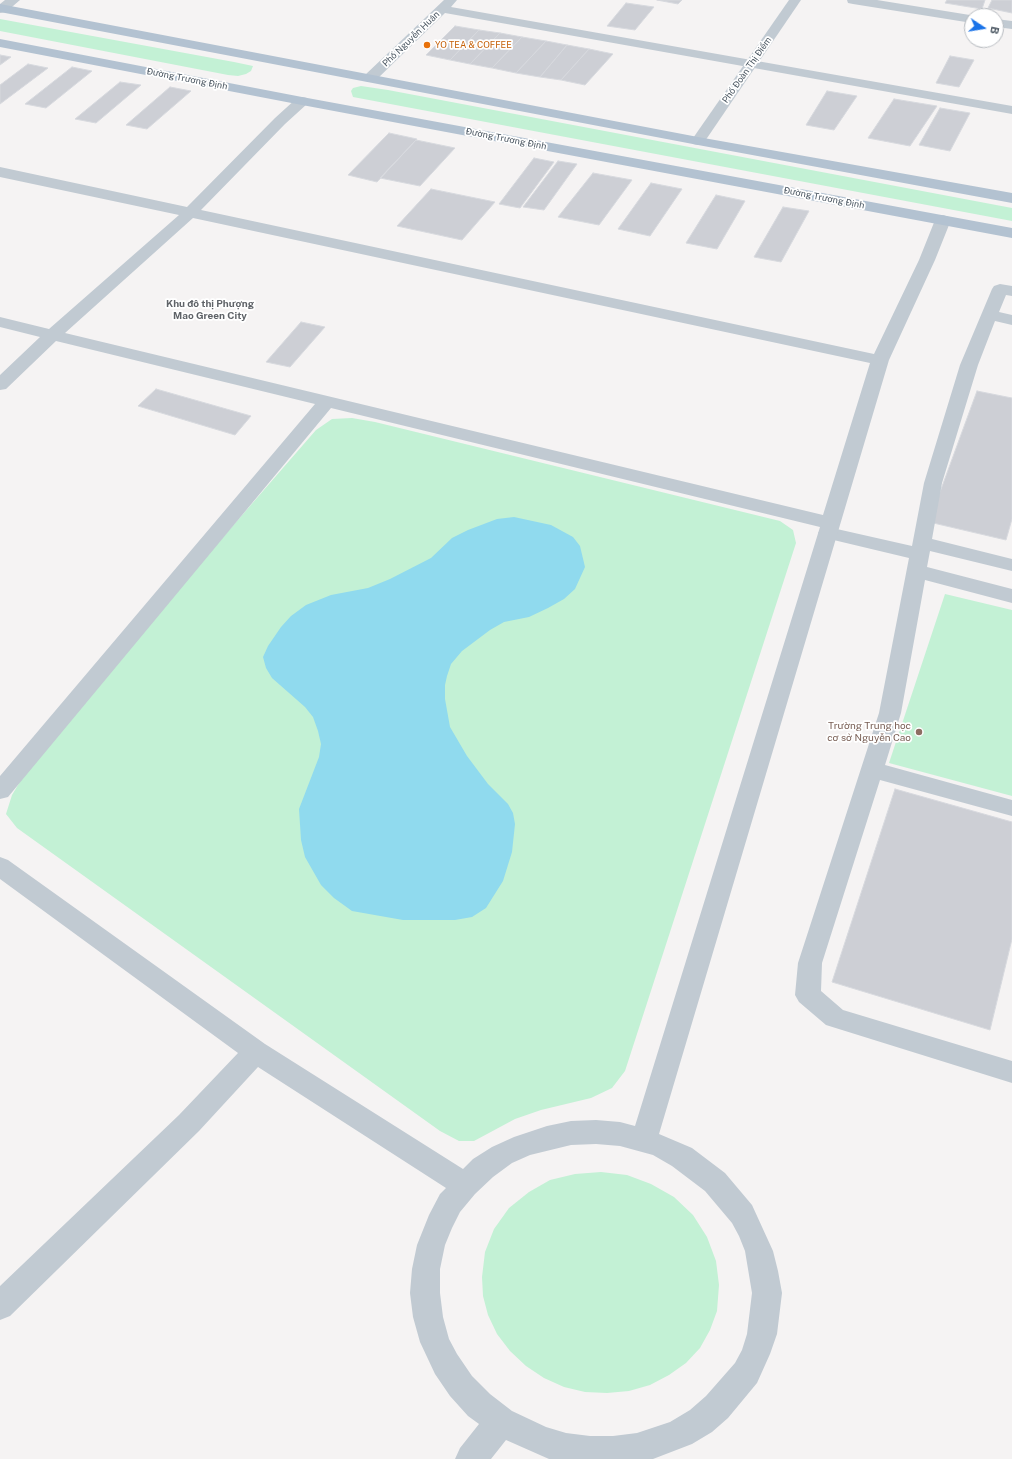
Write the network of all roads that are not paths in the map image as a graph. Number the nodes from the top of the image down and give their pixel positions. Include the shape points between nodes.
1 (14, 0) edge
2 (795, 0) edge
3 (853, 0) edge
4 (446, 5) edge
5 (1, 8) edge
6 (964, 18) edge
7 (0, 43) edge
8 (751, 63) junction
9 (370, 78) junction
10 (308, 96) junction
11 (1012, 110) edge
12 (698, 141) junction
13 (0, 172) edge
14 (1012, 198) edge
15 (191, 212) junction
16 (943, 220) junction
17 (1012, 233) edge
18 (1012, 291) edge
19 (989, 315) junction
20 (1012, 320) edge
21 (0, 322) edge
22 (53, 334) junction
23 (880, 360) junction
24 (0, 386) edge
25 (327, 401) junction
26 (829, 528) junction
27 (920, 556) junction
28 (1012, 565) edge
29 (1012, 596) edge
30 (872, 770) junction
31 (0, 791) edge
32 (1012, 808) edge
33 (0, 866) edge
34 (256, 1052) junction
35 (1012, 1072) edge
36 (644, 1140) junction
37 (465, 1185) junction
38 (0, 1306) edge
39 (500, 1422) junction
40 (471, 1459) edge

1 - 5 street
2 - 8 street, Phố Đoàn Thị Điểm
3 - 6 street
4 - 8 street
4 - 9 street, Phố Nguyễn Huân
5 - 9 main road via 328,76
7 - 10 main road, Đường Trương Định
8 - 11 street
8 - 12 street, Phố Đoàn Thị Điểm
9 - 12 main road
10 - 15 street
10 - 16 main road, Đường Trương Định
12 - 14 main road
13 - 15 street
15 - 22 street
15 - 23 street
16 - 17 main road, Đường Trương Định
16 - 23 street
18 - 19 street via 1000,289
19 - 20 street
19 - 27 street via 969,365 933,483
21 - 22 street
22 - 24 street
22 - 25 street
23 - 26 street
25 - 26 street
25 - 31 street
26 - 27 street
26 - 36 street
27 - 28 street
27 - 29 street
27 - 30 street via 890,713
30 - 32 street
30 - 35 street via 810,963 808,995 835,1018
33 - 34 street
34 - 37 street
34 - 38 street via 189,1123
36 - 37 street via 596,1132 570,1133 547,1138 502,1155
36 - 39 street via 682,1157 715,1182 742,1214 751,1232 759,1251 767,1293 762,1334 746,1373 717,1408 701,1421 681,1433 637,1448 590,1451 566,1448 543,1442
37 - 39 street via 450,1203 438,1224 431,1245 426,1269 428,1317 435,1342 461,1386
39 - 40 street

